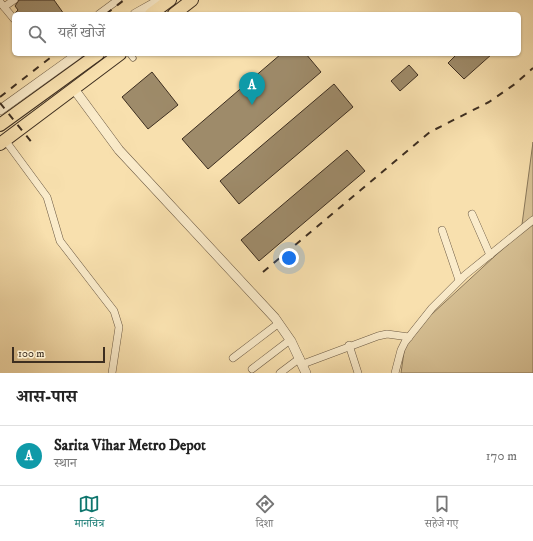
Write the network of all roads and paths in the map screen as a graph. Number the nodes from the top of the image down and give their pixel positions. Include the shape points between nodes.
1 (14, 0) edge
2 (118, 0) edge
3 (160, 0) edge
4 (170, 0) edge
5 (192, 0) edge
6 (2, 5) edge
7 (102, 12) edge
8 (139, 12) edge
9 (154, 12) edge
10 (177, 12) edge
11 (12, 17) edge
12 (75, 56) edge
13 (95, 56) edge
14 (117, 56) edge
15 (74, 89) junction
16 (0, 110) edge
17 (0, 125) edge
18 (2, 142) edge
19 (472, 214) dead end
20 (533, 220) edge
21 (442, 230) dead end
22 (490, 254) junction
23 (459, 280) junction
24 (279, 323) junction
25 (409, 337) junction
26 (290, 340) junction
27 (349, 345) junction
28 (233, 358) dead end
29 (302, 361) junction
30 (252, 369) dead end
31 (112, 373) edge
32 (280, 373) edge
33 (306, 373) edge
34 (358, 373) edge
35 (395, 373) edge

1 - 6 street
2 - 7 street
3 - 8 street
4 - 9 highway
5 - 10 highway
6 - 11 street
12 - 16 street
13 - 17 highway
14 - 15 highway
15 - 18 highway
15 - 24 street via 119,150
18 - 31 street via 47,198 60,241 114,311 119,327
19 - 22 street
20 - 22 street
21 - 23 street
22 - 23 street
23 - 25 street
24 - 26 street
24 - 28 street
25 - 27 street via 387,334
25 - 35 street via 401,350
26 - 29 street
26 - 30 street
27 - 29 street
27 - 34 street
29 - 32 street
29 - 33 street

